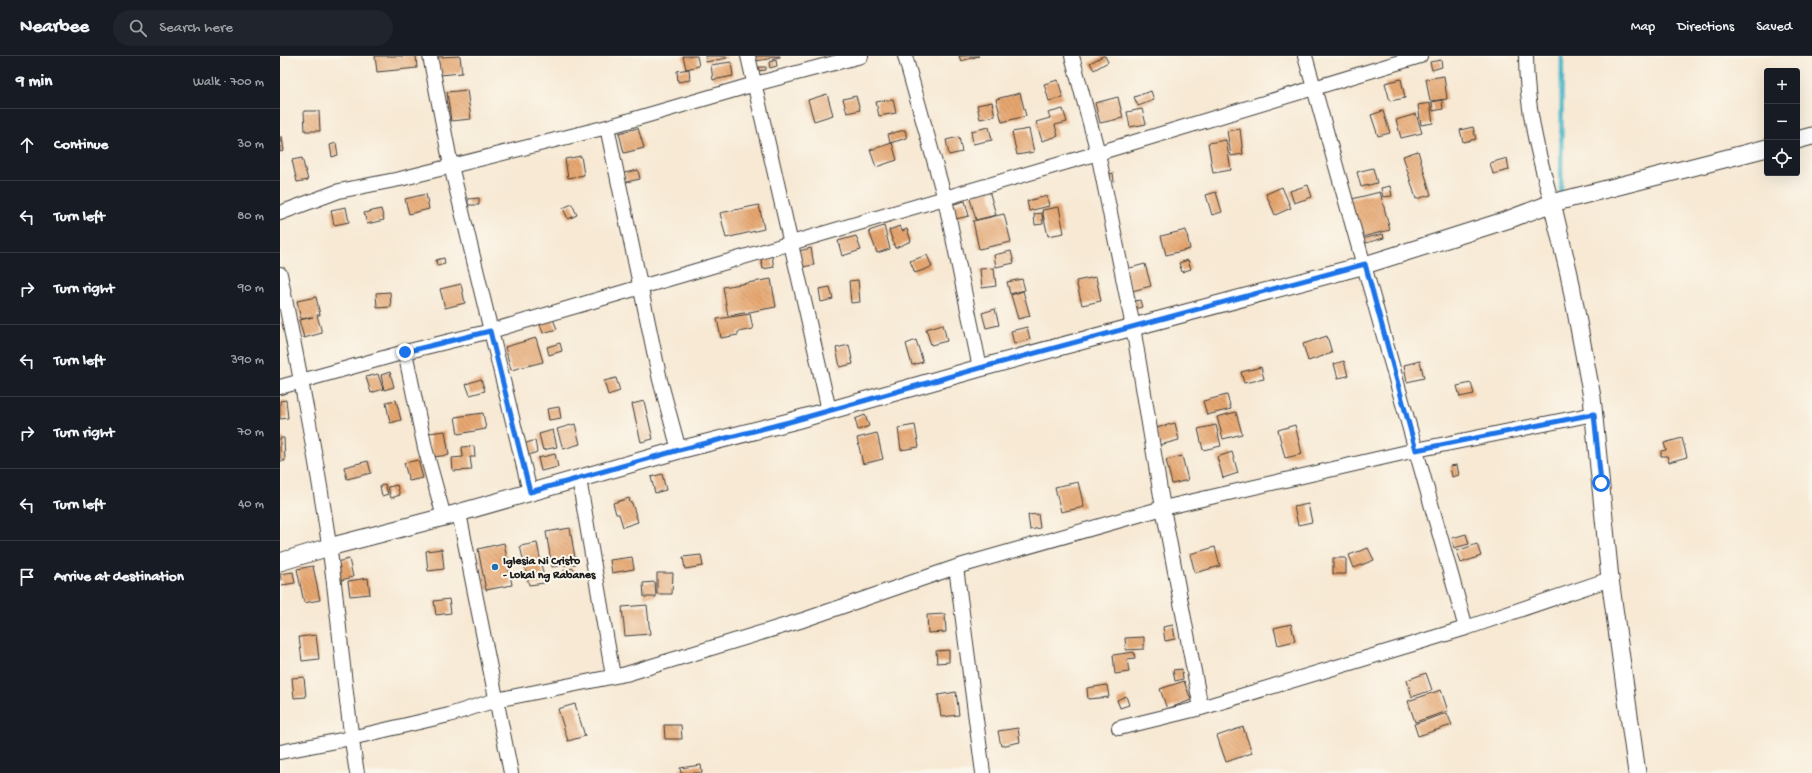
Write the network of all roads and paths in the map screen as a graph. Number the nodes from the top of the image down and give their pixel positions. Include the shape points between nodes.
1 (430, 56) edge
2 (748, 56) edge
3 (861, 56) edge
4 (905, 56) edge
5 (1072, 56) edge
6 (1305, 56) edge
7 (1420, 56) edge
8 (1526, 56) edge
9 (755, 84) junction
10 (1314, 87) junction
11 (607, 127) junction
12 (1812, 136) edge
13 (1800, 139) edge
14 (1764, 149) edge
15 (1098, 154) junction
16 (451, 166) junction
17 (945, 199) junction
18 (1552, 204) junction
19 (280, 212) edge
20 (791, 243) junction
21 (1365, 264) junction
22 (280, 274) edge
23 (641, 288) junction
24 (1133, 327) junction
25 (490, 331) junction
26 (405, 352) junction
27 (980, 368) junction
28 (301, 381) junction
29 (280, 387) edge
30 (829, 410) junction
31 (1594, 414) junction
32 (679, 450) junction
33 (1416, 450) junction
34 (579, 479) junction
35 (530, 492) junction
36 (1163, 508) junction
37 (451, 515) junction
38 (329, 547) junction
39 (280, 562) edge
40 (956, 567) junction
41 (1610, 579) junction
42 (1466, 628) junction
43 (613, 676) junction
44 (496, 700) junction
45 (1201, 708) junction
46 (1120, 728) dead end
47 (351, 738) junction
48 (280, 752) edge
49 (357, 773) edge
50 (510, 773) edge
51 (983, 773) edge
52 (1636, 773) edge

1 - 16 street
2 - 9 street
3 - 9 street
4 - 17 street
5 - 15 street
6 - 10 street
7 - 10 street
8 - 18 street via 1526,80 1537,151
9 - 11 street
9 - 20 street
10 - 15 street
10 - 21 street
11 - 16 street
11 - 23 street
12 - 13 street
14 - 18 street
15 - 17 street
15 - 24 street
16 - 19 street via 339,191
16 - 25 street
17 - 20 street
17 - 27 street
18 - 21 street
18 - 31 street via 1569,274
20 - 23 street
20 - 30 street
21 - 24 street
21 - 33 street
22 - 28 street
23 - 25 street
23 - 32 street via 660,380
24 - 27 street
24 - 36 street
25 - 26 street
25 - 35 street
26 - 28 street
26 - 37 street via 425,448
27 - 30 street
28 - 29 street
28 - 38 street via 316,453
30 - 32 street
31 - 33 street
31 - 41 street
32 - 34 street
33 - 36 street
33 - 42 street
34 - 35 street
34 - 43 street
35 - 37 street
36 - 40 street
36 - 45 street
37 - 38 street
37 - 44 street
38 - 39 street
38 - 47 street
40 - 43 street via 803,620
40 - 51 street
41 - 42 street
41 - 52 street
42 - 45 street
43 - 44 street
44 - 47 street via 449,715
44 - 50 street
45 - 46 street
47 - 48 street
47 - 49 street

